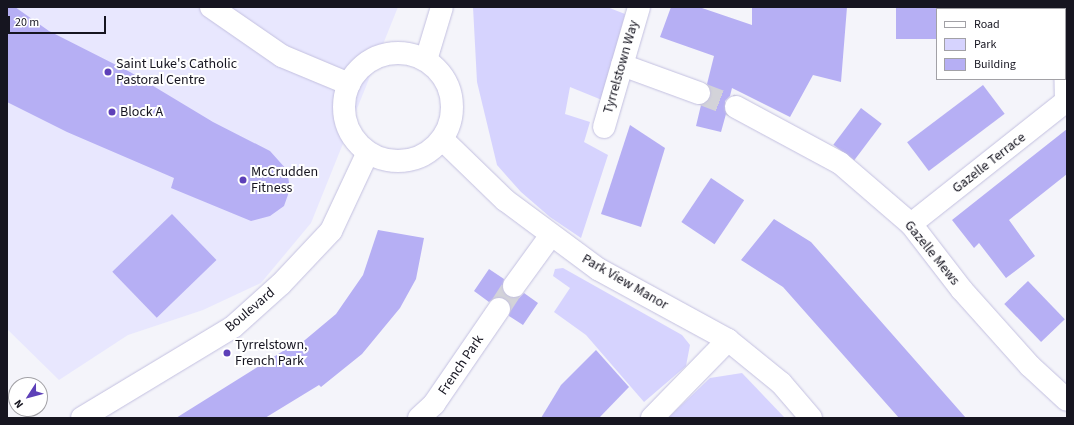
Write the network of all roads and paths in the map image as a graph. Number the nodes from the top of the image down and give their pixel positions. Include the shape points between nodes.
1 (211, 7) edge
2 (442, 7) edge
3 (639, 7) edge
4 (426, 60) junction
5 (622, 65) junction
6 (1066, 80) edge
7 (348, 84) junction
8 (699, 93) tunnel mouth
9 (1067, 102) edge
10 (736, 107) tunnel mouth
11 (604, 127) dead end
12 (442, 139) junction
13 (368, 152) junction
14 (911, 224) junction
15 (551, 235) junction
16 (514, 286) tunnel mouth
17 (499, 309) tunnel mouth
18 (728, 340) junction
19 (1067, 400) edge
20 (82, 418) edge
21 (419, 418) edge
22 (652, 418) edge
23 (811, 418) edge

1 - 7 street via 282,56
2 - 4 street
3 - 5 street, Tyrrelstown Way
4 - 7 street via 401,52 385,54 362,67
4 - 12 street via 438,70 447,83 452,97 451,119
5 - 8 street
5 - 11 street, Tyrrelstown Way
6 - 9 street
7 - 13 street via 344,97 346,122 351,134
9 - 14 street, Gazelle Terrace
10 - 14 street, Gazelle Mews via 840,163
12 - 13 street via 428,152 407,161 380,158
12 - 15 street, Park View Manor via 505,200
13 - 20 street, Boulevard via 331,231 281,284 233,327
14 - 19 street, Gazelle Mews via 962,290 1030,366
15 - 16 street
15 - 18 street, Park View Manor via 598,269
17 - 21 street, French Park via 434,404
18 - 22 street
18 - 23 street, Park View Manor via 781,383

